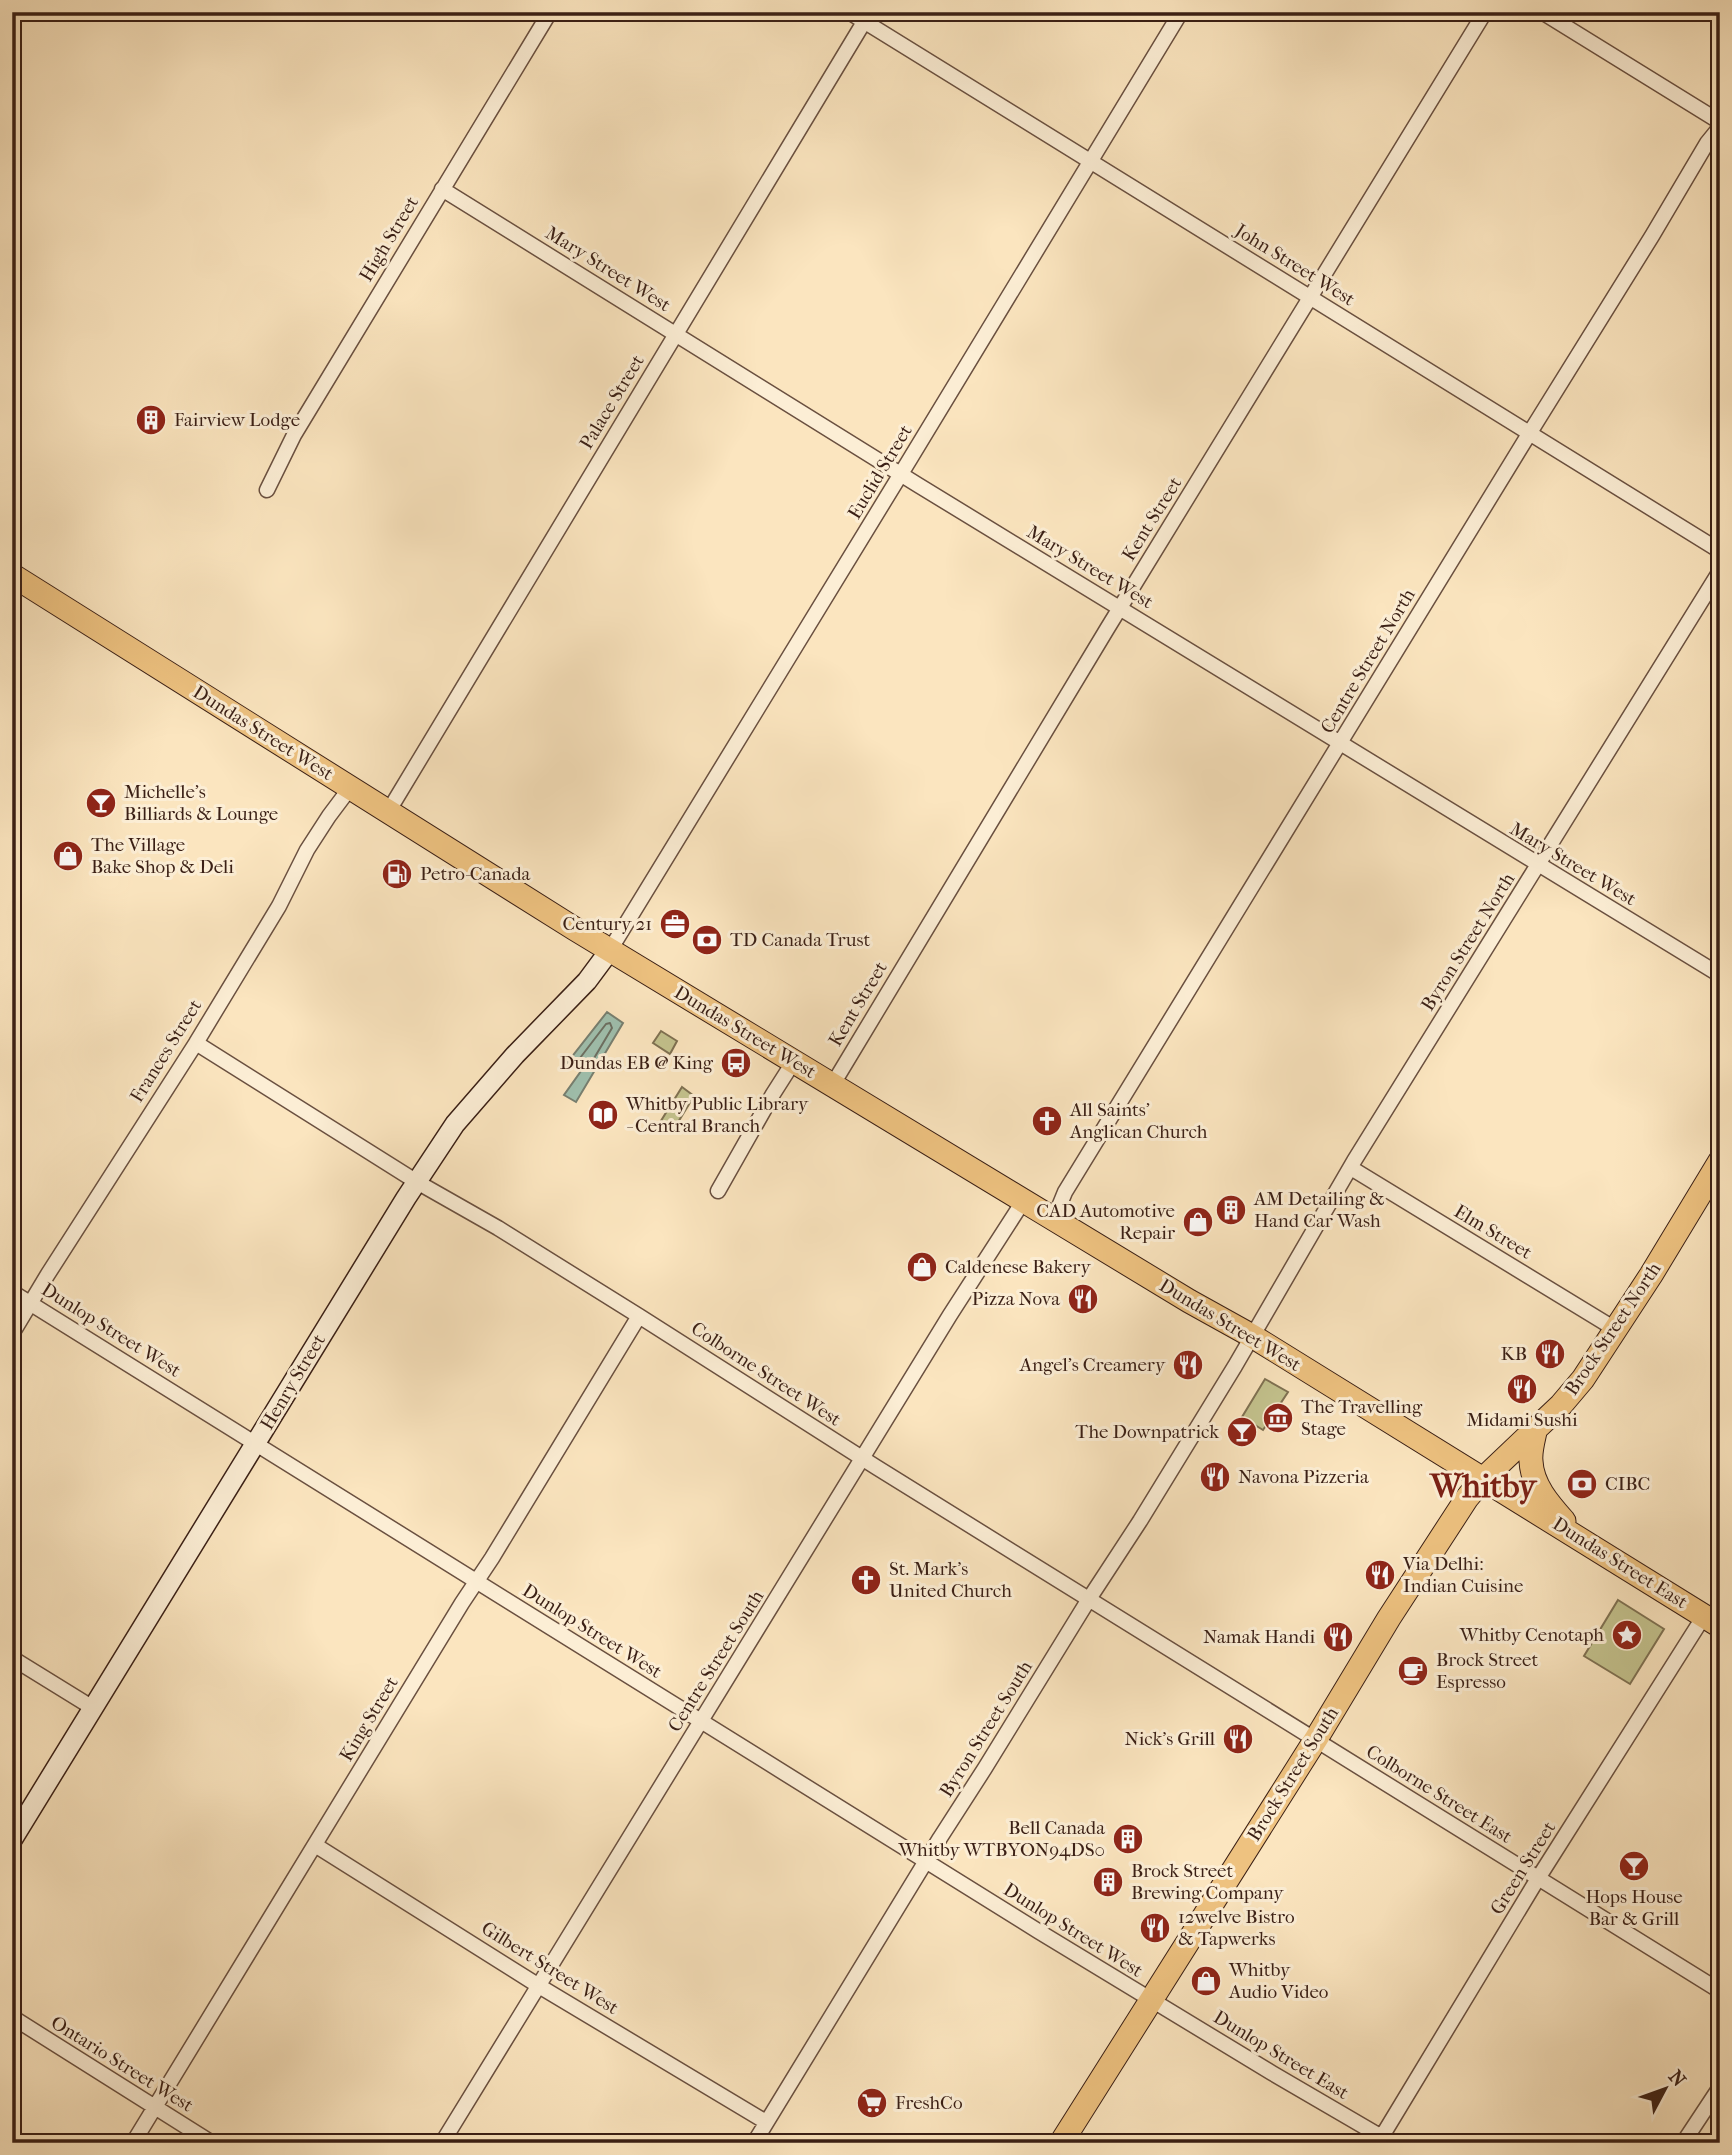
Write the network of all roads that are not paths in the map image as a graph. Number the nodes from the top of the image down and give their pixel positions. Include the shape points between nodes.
1 (550, 12) edge
2 (849, 12) edge
3 (1181, 12) edge
4 (1485, 12) edge
5 (1542, 12) edge
6 (867, 17) edge
7 (1720, 125) edge
8 (1090, 161) junction
9 (442, 189) junction
10 (1311, 298) junction
11 (675, 334) junction
12 (1529, 434) junction
13 (901, 475) junction
14 (267, 490) dead end
15 (1720, 551) edge
16 (1720, 571) edge
17 (12, 575) edge
18 (1121, 608) junction
19 (1340, 744) junction
20 (351, 788) junction
21 (388, 812) junction
22 (1539, 866) junction
23 (610, 950) junction
24 (1720, 975) edge
25 (196, 1042) junction
26 (794, 1061) junction
27 (833, 1084) junction
28 (1720, 1161) edge
29 (1351, 1168) junction
30 (417, 1182) junction
31 (718, 1191) dead end
32 (1024, 1200) junction
33 (1054, 1219) junction
34 (12, 1292) edge
35 (31, 1303) junction
36 (639, 1316) junction
37 (1615, 1329) junction
38 (12, 1334) edge
39 (1252, 1336) junction
40 (1535, 1432) junction
41 (256, 1443) junction
42 (863, 1459) junction
43 (1483, 1479) junction
44 (1578, 1538) junction
45 (475, 1581) junction
46 (1089, 1599) junction
47 (1712, 1621) edge
48 (12, 1658) edge
49 (93, 1708) junction
50 (701, 1720) junction
51 (1316, 1739) junction
52 (12, 1840) edge
53 (315, 1844) junction
54 (926, 1861) junction
55 (1537, 1880) junction
56 (539, 1986) junction
57 (1720, 1991) edge
58 (1152, 2000) junction
59 (12, 2017) edge
60 (1720, 2087) edge
61 (154, 2108) junction
62 (766, 2122) junction
63 (1384, 2141) edge
64 (133, 2143) edge
65 (212, 2143) edge
66 (442, 2143) edge
67 (754, 2143) edge
68 (1061, 2143) edge
69 (1683, 2143) edge

1 - 9 street, High Street
2 - 6 street, John Street West
3 - 8 street, Euclid Street
4 - 10 street, Kent Street
5 - 7 street
6 - 8 street, John Street West
6 - 11 street, Palace Street
7 - 12 street, Centre Street North
8 - 10 street, John Street West
8 - 13 street, Euclid Street
9 - 11 street, Mary Street West
9 - 14 street, High Street via 294,435
10 - 12 street, John Street West
10 - 18 street, Kent Street
11 - 13 street, Mary Street West
11 - 21 street, Palace Street
12 - 15 street, John Street West
12 - 19 street, Centre Street North
13 - 18 street, Mary Street West
13 - 23 street, Euclid Street
16 - 22 street, Byron Street North
17 - 20 main road, Dundas Street West
18 - 19 street, Mary Street West
18 - 27 street, Kent Street
19 - 22 street, Mary Street West
19 - 33 street, Centre Street North via 1065,1192
20 - 21 main road, Dundas Street West
20 - 25 street, Frances Street via 307,850 279,906
21 - 23 main road, Dundas Street West
22 - 24 street, Mary Street West
22 - 29 street, Byron Street North
23 - 26 main road, Dundas Street West
23 - 30 main road, Henry Street via 455,1124
25 - 30 street, Colborne Street West
25 - 35 street, Frances Street
26 - 27 main road, Dundas Street West
26 - 31 street
27 - 32 main road, Dundas Street West
28 - 37 main road, Brock Street North
29 - 37 street, Elm Street
29 - 39 street, Byron Street North
30 - 36 street, Colborne Street West
30 - 41 main road, Henry Street
32 - 33 main road, Dundas Street West
32 - 42 street, Centre Street South
33 - 39 main road, Dundas Street West
34 - 35 street, Dunlop Street West
35 - 38 street, Frances Street
35 - 41 street, Dunlop Street West
36 - 42 street, Colborne Street West
36 - 45 street, King Street
37 - 40 main road, Brock Street North via 1583,1379
39 - 43 main road, Dundas Street West
39 - 46 street, Byron Street South
40 - 43 main road, Brock Street North
40 - 44 main road via 1534,1478 1546,1501
41 - 45 street, Dunlop Street West
41 - 49 main road, Henry Street
42 - 46 street, Colborne Street West
42 - 50 street, Centre Street South
43 - 44 main road, Dundas Street East
43 - 51 main road, Brock Street South via 1389,1618
44 - 47 main road, Dundas Street East
45 - 50 street, Dunlop Street West
45 - 53 street, King Street
46 - 51 street, Colborne Street West
46 - 54 street, Byron Street South
47 - 55 street, Green Street
48 - 49 street
49 - 52 main road, Henry Street
50 - 54 street, Dunlop Street West
50 - 56 street, Centre Street South
51 - 55 street, Colborne Street East
51 - 58 main road, Brock Street South
53 - 56 street, Gilbert Street West
53 - 61 street, King Street
54 - 58 street, Dunlop Street West
54 - 62 street, Byron Street South
55 - 57 street, Colborne Street East
55 - 63 street, Green Street
56 - 62 street, Gilbert Street West
56 - 66 street, Centre Street South
58 - 63 street, Dunlop Street East
58 - 68 main road, Brock Street South
59 - 61 street, Ontario Street West
60 - 69 street
61 - 64 street, King Street
61 - 65 street, Ontario Street West
62 - 67 street, Byron Street South

